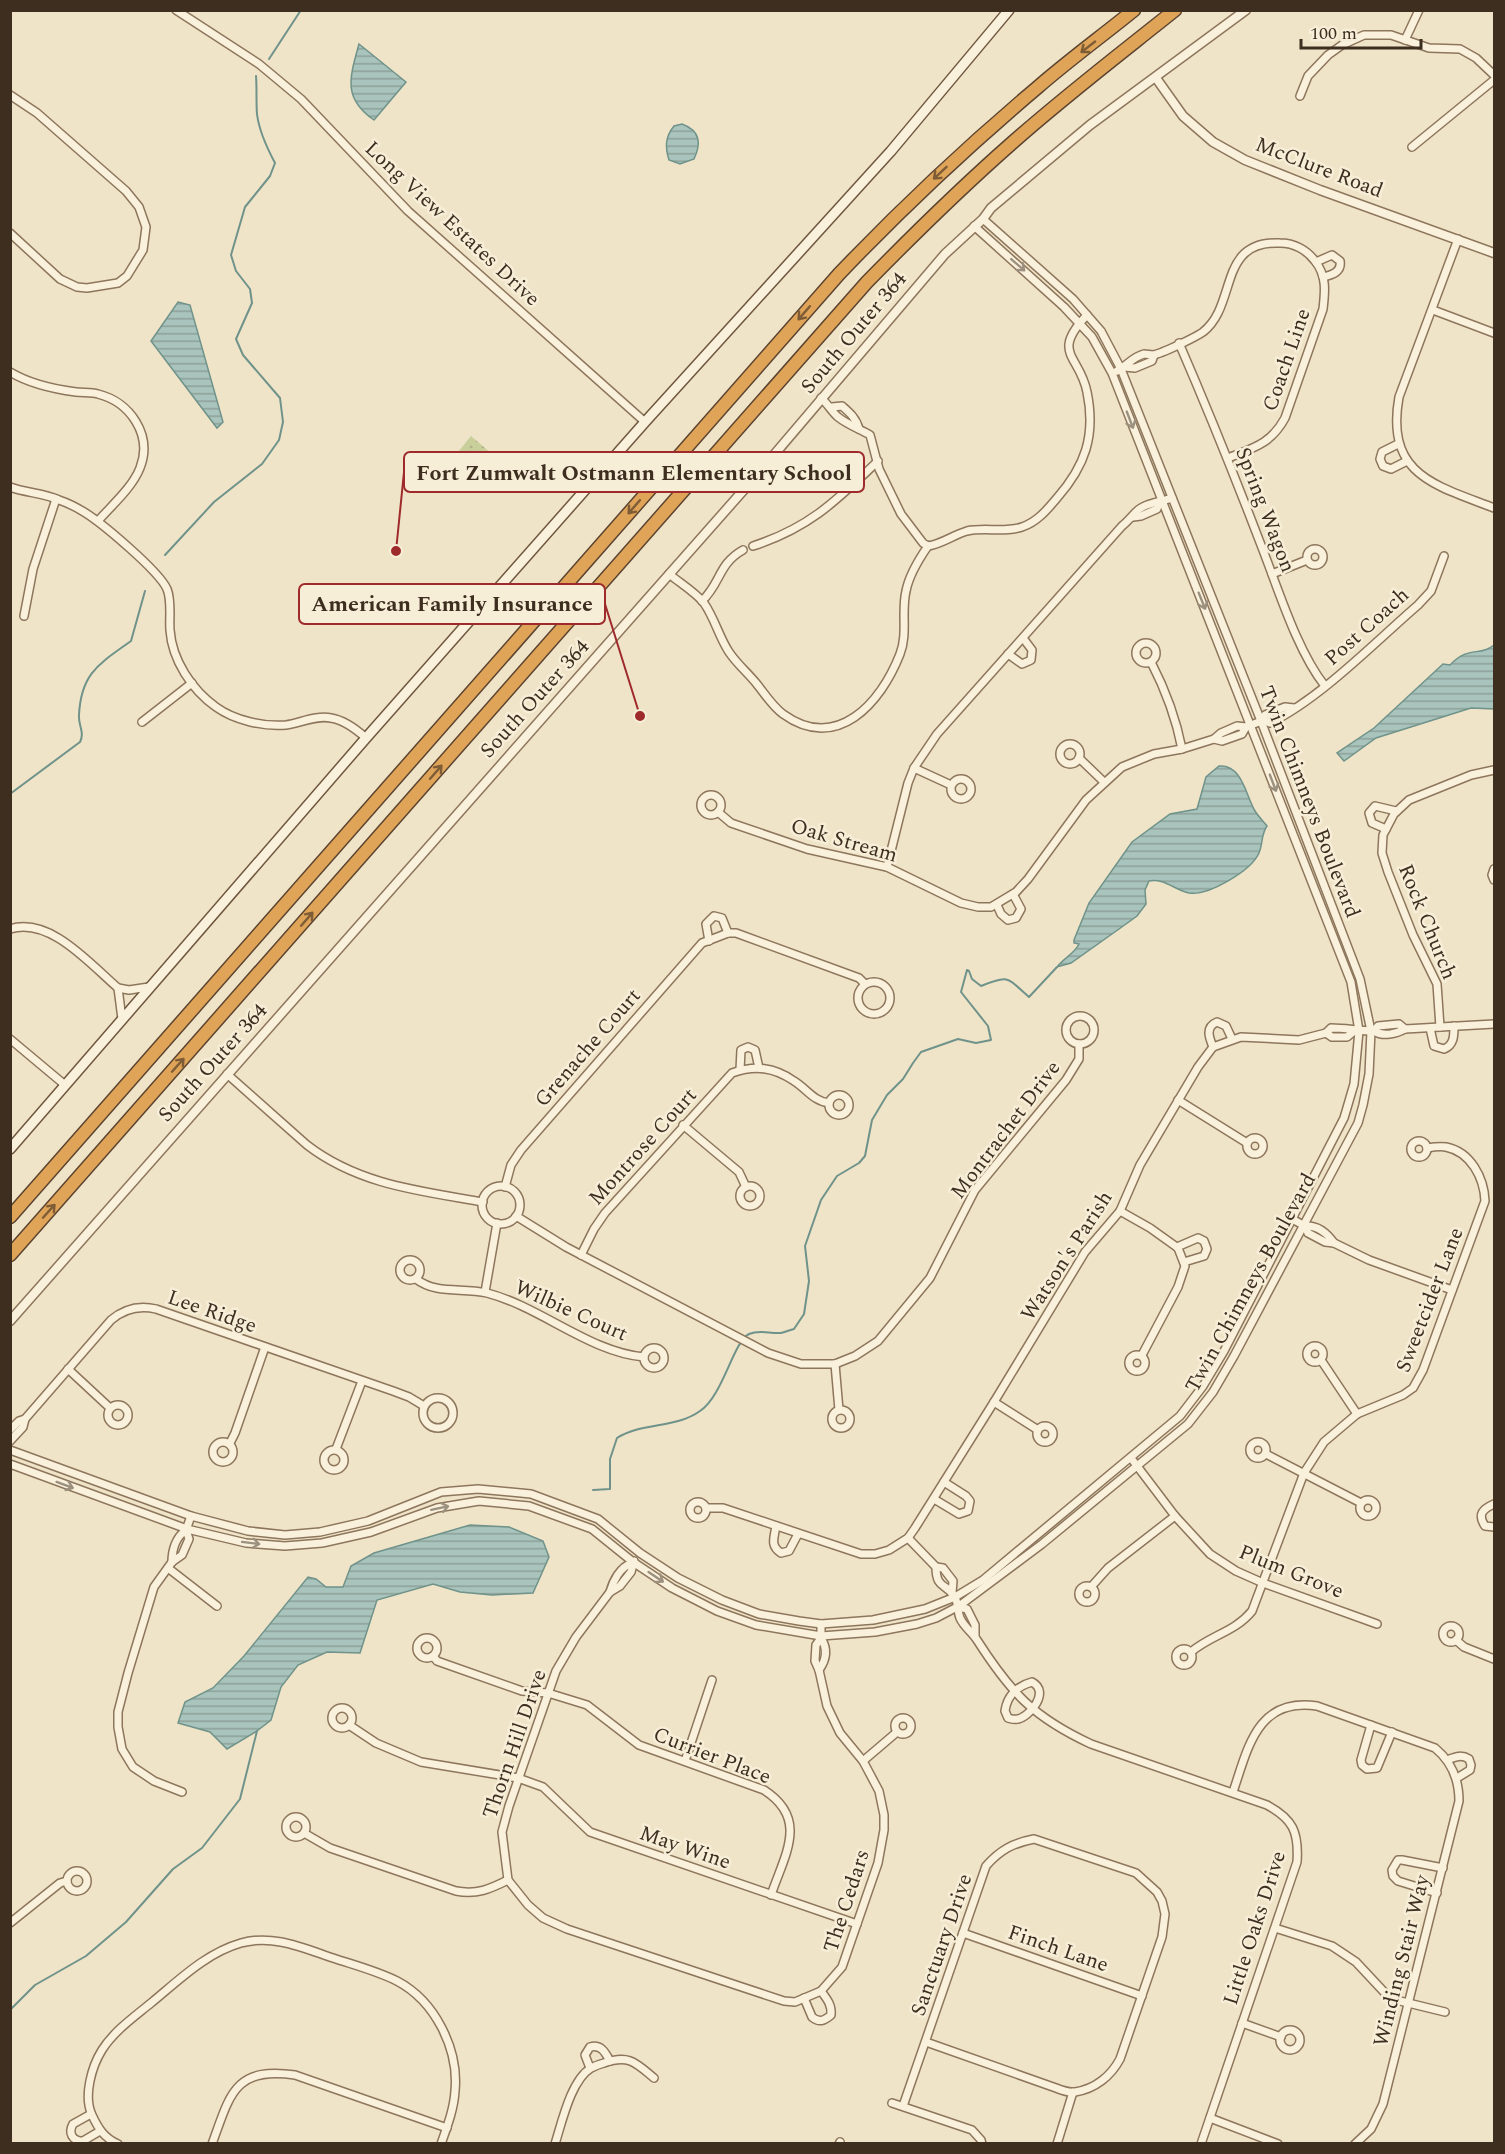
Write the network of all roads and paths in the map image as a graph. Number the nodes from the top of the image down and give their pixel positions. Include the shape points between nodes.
1 (176, 10) edge
2 (1009, 10) edge
3 (1134, 10) edge
4 (1175, 10) edge
5 (1246, 10) edge
6 (1419, 10) edge
7 (1405, 40) junction
8 (1494, 75) edge
9 (1156, 78) junction
10 (1494, 80) edge
11 (10, 95) edge
12 (1300, 96) dead end
13 (1412, 147) dead end
14 (983, 219) junction
15 (974, 226) junction
16 (10, 233) edge
17 (1458, 239) junction
18 (1494, 253) edge
19 (1316, 262) junction
20 (1323, 277) junction
21 (1432, 310) junction
22 (1087, 315) junction
23 (1079, 324) junction
24 (1494, 333) edge
25 (1179, 343) junction
26 (1122, 368) junction
27 (10, 372) edge
28 (1112, 373) junction
29 (821, 398) junction
30 (645, 422) junction
31 (1398, 444) junction
32 (1228, 458) junction
33 (878, 461) junction
34 (1407, 462) junction
35 (10, 487) edge
36 (1172, 498) junction
37 (56, 499) junction
38 (1160, 502) junction
39 (1494, 508) edge
40 (98, 521) junction
41 (753, 546) dead end
42 (928, 546) junction
43 (743, 550) dead end
44 (1444, 556) dead end
45 (1307, 560) dead end
46 (669, 574) junction
47 (1272, 574) junction
48 (702, 601) junction
49 (24, 616) dead end
50 (1023, 638) junction
51 (1008, 654) junction
52 (1151, 662) dead end
53 (192, 683) junction
54 (1325, 686) junction
55 (1262, 720) junction
56 (142, 722) dead end
57 (1248, 726) junction
58 (366, 738) junction
59 (1182, 749) junction
60 (1079, 758) dead end
61 (914, 768) junction
62 (1494, 770) edge
63 (1104, 782) junction
64 (951, 785) dead end
65 (1396, 811) junction
66 (718, 812) dead end
67 (1386, 829) junction
68 (887, 867) junction
69 (1494, 869) edge
70 (1494, 880) edge
71 (1014, 894) junction
72 (997, 905) junction
73 (10, 929) edge
74 (728, 933) junction
75 (709, 941) junction
76 (865, 984) junction
77 (149, 987) junction
78 (118, 988) junction
79 (122, 1019) junction
80 (1494, 1024) edge
81 (1455, 1026) junction
82 (1440, 1027) junction
83 (1431, 1028) junction
84 (1356, 1031) junction
85 (1373, 1031) junction
86 (10, 1039) edge
87 (1232, 1039) junction
88 (1079, 1044) junction
89 (1214, 1047) junction
90 (759, 1068) junction
91 (740, 1070) junction
92 (227, 1074) junction
93 (65, 1085) junction
94 (1178, 1100) junction
95 (829, 1103) dead end
96 (683, 1125) junction
97 (1247, 1143) dead end
98 (1427, 1148) dead end
99 (10, 1149) edge
100 (506, 1187) junction
101 (746, 1187) dead end
102 (483, 1202) junction
103 (1120, 1211) junction
104 (516, 1216) junction
105 (10, 1217) edge
106 (1292, 1219) junction
107 (497, 1223) junction
108 (1304, 1226) junction
109 (1177, 1247) junction
110 (10, 1255) edge
111 (581, 1255) junction
112 (1184, 1262) junction
113 (416, 1279) dead end
114 (1452, 1290) junction
115 (485, 1293) junction
116 (10, 1321) edge
117 (266, 1347) junction
118 (1142, 1356) dead end
119 (644, 1357) dead end
120 (1321, 1360) dead end
121 (835, 1364) junction
122 (68, 1369) junction
123 (362, 1381) junction
124 (994, 1402) junction
125 (424, 1406) junction
126 (110, 1408) dead end
127 (839, 1410) dead end
128 (1357, 1414) junction
129 (25, 1419) junction
130 (10, 1430) edge
131 (1038, 1430) dead end
132 (10, 1442) edge
133 (230, 1443) dead end
134 (336, 1449) dead end
135 (10, 1450) edge
136 (1266, 1454) dead end
137 (1131, 1458) junction
138 (10, 1464) edge
139 (1138, 1466) junction
140 (1304, 1473) junction
141 (944, 1482) junction
142 (934, 1499) junction
143 (1361, 1503) dead end
144 (1494, 1504) edge
145 (706, 1508) dead end
146 (1175, 1515) junction
147 (191, 1516) junction
148 (776, 1526) junction
149 (1494, 1527) edge
150 (186, 1529) junction
151 (798, 1534) junction
152 (908, 1538) junction
153 (640, 1553) junction
154 (633, 1563) junction
155 (170, 1565) junction
156 (1263, 1583) junction
157 (1091, 1587) dead end
158 (954, 1595) junction
159 (217, 1606) dead end
160 (959, 1607) junction
161 (821, 1624) junction
162 (1377, 1624) dead end
163 (821, 1637) junction
164 (1456, 1640) dead end
165 (1191, 1653) dead end
166 (433, 1656) dead end
167 (1494, 1659) edge
168 (712, 1680) dead end
169 (1014, 1692) junction
170 (548, 1693) junction
171 (1031, 1708) junction
172 (350, 1725) dead end
173 (1371, 1725) junction
174 (897, 1732) dead end
175 (1392, 1732) junction
176 (1447, 1760) junction
177 (685, 1761) junction
178 (863, 1761) junction
179 (518, 1778) junction
180 (1457, 1778) junction
181 (182, 1792) dead end
182 (1233, 1792) junction
183 (304, 1833) dead end
184 (1443, 1868) junction
185 (508, 1880) junction
186 (67, 1881) dead end
187 (1437, 1893) junction
188 (771, 1895) junction
189 (10, 1923) edge
190 (857, 1924) junction
191 (1275, 1928) junction
192 (963, 1933) junction
193 (821, 1991) junction
194 (1142, 1996) junction
195 (804, 1998) junction
196 (1409, 2004) junction
197 (1445, 2012) dead end
198 (1242, 2023) junction
199 (1281, 2037) dead end
200 (926, 2042) junction
201 (609, 2061) junction
202 (590, 2068) junction
203 (654, 2078) dead end
204 (1073, 2092) junction
205 (892, 2103) dead end
206 (903, 2106) junction
207 (91, 2114) junction
208 (1210, 2118) junction
209 (447, 2128) junction
210 (100, 2131) junction
211 (982, 2142) edge
212 (118, 2144) edge
213 (212, 2144) edge
214 (441, 2144) edge
215 (555, 2144) edge
216 (1056, 2144) edge
217 (1201, 2144) edge
218 (1278, 2144) edge
219 (1355, 2144) edge

1 - 30 street, Long View Estates Drive via 259,64 301,99 408,211
2 - 30 main road via 891,151
3 -> 105 highway via 963,152 839,274
110 -> 4 highway via 867,282 1014,141
5 - 9 street, South Outer 364
6 - 7 street
7 - 8 street via 1429,48 1460,49
7 - 12 street via 1371,35 1342,45 1308,76
9 - 14 street, South Outer 364 via 1090,125
9 - 17 street, McClure Road via 1183,116 1213,142 1245,160
10 - 13 street
11 - 16 street via 37,113 126,191 139,207 146,227 143,250 127,276 118,283 87,288 60,279
14 - 15 street, South Outer 364
14 - 22 street, Twin Chimneys Boulevard
15 -> 23 street, Twin Chimneys Boulevard
15 - 29 street, South Outer 364 via 945,254
17 - 18 street, McClure Road
17 - 21 street
19 - 20 street, Coach Line
19 - 20 street via 1332,255 1340,261 1336,273
19 - 25 street, Coach Line via 1300,247 1285,243 1264,243 1246,252 1233,268 1216,315 1204,331
20 - 32 street, Coach Line via 1323,309 1285,418 1266,442
21 - 24 street
21 - 31 street via 1399,397
22 - 23 street
22 - 26 street, Twin Chimneys Boulevard
23 - 28 street, Twin Chimneys Boulevard via 1092,337
23 - 42 street via 1068,347 1087,390 1090,414 1084,458 1074,479 1040,517 1021,527 971,530
25 - 26 street, Coach Line via 1154,355 1152,361
25 - 32 street, Spring Wagon
26 - 28 street
26 - 36 street, Twin Chimneys Boulevard
27 - 40 street via 57,389 112,398 135,418 142,435 141,466
28 -> 38 street, Twin Chimneys Boulevard
29 - 33 street via 832,407 842,406 849,411 859,429 870,435
29 - 46 street, South Outer 364
30 - 58 main road
31 - 34 street
31 - 34 street via 1382,452 1381,462 1391,469
32 - 47 street, Spring Wagon
33 - 41 street via 815,518
33 - 42 street via 901,514
34 - 39 street via 1434,485
35 - 37 street
36 - 38 street
36 - 55 street, Twin Chimneys Boulevard
37 - 40 street
37 - 49 street via 33,569
38 - 50 street via 1135,513
38 -> 57 street, Twin Chimneys Boulevard
40 - 53 street via 161,579 169,597 175,653
42 - 48 street via 906,591 900,654 870,705 857,717 837,726 808,727 782,713 735,661
43 - 48 street via 723,567 712,592
44 - 54 street, Post Coach via 1431,591
45 - 47 street
46 - 48 street
46 - 92 street, South Outer 364
47 - 54 street, Spring Wagon via 1312,670
50 - 51 street
50 - 51 street via 1032,650 1031,660 1022,664
51 - 61 street via 937,734
52 - 59 street via 1176,718
53 - 56 street
53 - 58 street via 216,707 249,722 284,725 332,718
54 - 55 street, Post Coach via 1294,708 1285,707
55 - 57 street
55 - 85 street, Twin Chimneys Boulevard via 1360,979
57 - 59 street via 1242,734 1222,741 1214,739
57 -> 84 street, Twin Chimneys Boulevard via 1351,982
58 - 77 main road
59 - 63 street via 1127,764
60 - 63 street
61 - 64 street
61 - 68 street
62 - 65 street, Rock Church via 1421,794
63 - 71 street
65 - 67 street, Rock Church
65 - 67 street via 1380,806 1371,808 1372,823
66 - 68 street, Oak Stream via 731,823 807,849
67 - 82 street, Rock Church via 1383,857 1437,984
68 - 72 street, Oak Stream via 961,903 978,907
69 - 70 street
71 - 72 street
71 - 72 street, Oak Stream via 1021,909 1016,918 1004,918
73 - 78 street via 30,926 58,937
74 - 75 street, Grenache Court
74 - 75 street via 722,918 714,916 706,924
74 - 76 street via 859,978
75 - 100 street, Grenache Court via 697,948 521,1150 511,1165
76 - 76 street via 858,998 861,1008 870,1013 881,1012 890,1000 888,990 875,982
77 - 78 street
77 - 79 main road
78 - 79 street
79 - 93 main road
80 - 81 street
81 - 82 street
81 - 83 street via 1451,1045 1444,1049 1434,1046
82 - 83 street
83 - 85 street via 1405,1029 1399,1024 1378,1026
84 - 85 street, Watson's Parish
84 - 87 street, Watson's Parish via 1331,1028 1299,1040
84 - 106 street, Twin Chimneys Boulevard via 1354,1084 1344,1118
85 - 108 street, Twin Chimneys Boulevard via 1358,1123
86 - 93 street
87 - 89 street, Watson's Parish
87 - 89 street via 1226,1026 1212,1024 1209,1037
88 - 88 street, Montrachet Drive via 1088,1042 1094,1034 1091,1021 1083,1016 1070,1020 1066,1029 1068,1038
88 - 121 street, Montrachet Drive via 1079,1059 1066,1080 975,1190 930,1278 878,1341
89 - 94 street, Watson's Parish
90 - 91 street
90 - 91 street, Montrose Court via 755,1050 748,1047 741,1050
90 - 95 street via 771,1069 821,1102
91 - 96 street, Montrose Court via 732,1073
92 - 102 street via 307,1145 340,1167 390,1186
92 - 116 street, South Outer 364
93 - 99 main road
94 - 97 street
94 - 103 street, Watson's Parish via 1140,1165
96 - 101 street via 739,1172
96 - 111 street, Montrose Court via 605,1213
98 - 114 street, Sweetcider Lane via 1449,1148 1469,1160 1484,1190 1484,1206
100 - 102 street via 489,1191
100 - 104 street via 518,1198
102 - 107 street via 486,1216
103 - 109 street
103 - 124 street, Watson's Parish via 1085,1252
104 - 107 street via 507,1223
104 - 111 street, Montrachet Drive
106 - 108 street
106 - 137 street, Twin Chimneys Boulevard via 1203,1386 1180,1416
107 - 115 street, Wilbie Court
108 - 114 street via 1312,1226 1329,1235 1334,1243 1369,1260
108 - 139 street, Twin Chimneys Boulevard via 1213,1392 1188,1424
109 - 112 street
109 - 112 street via 1198,1238 1208,1249 1204,1256
111 - 121 street, Montrachet Drive via 783,1359 801,1364
112 - 118 street via 1183,1277
113 - 115 street, Wilbie Court via 434,1288
114 - 128 street, Sweetcider Lane via 1413,1388
115 - 119 street, Wilbie Court via 536,1311 616,1352
117 - 122 street, Lee Ridge via 140,1307 111,1320
117 - 123 street, Lee Ridge
117 - 133 street
120 - 128 street
121 - 127 street
122 - 126 street
122 - 129 street, Lee Ridge
123 - 125 street, Lee Ridge
123 - 134 street
124 - 131 street
124 - 141 street, Watson's Parish
125 - 125 street via 423,1417 432,1427 442,1428 452,1418 453,1409 442,1398 432,1399
128 - 140 street, Sweetcider Lane via 1324,1442
129 - 130 street, Lee Ridge
129 - 132 street, Lee Ridge
135 - 147 street, Twin Chimneys Boulevard
136 - 140 street
137 - 139 street, Plum Grove
137 - 158 street, Twin Chimneys Boulevard via 982,1580
138 -> 150 street, Twin Chimneys Boulevard
139 - 146 street, Plum Grove
139 - 160 street, Twin Chimneys Boulevard
140 - 143 street
140 - 156 street, Sweetcider Lane
141 - 142 street, Watson's Parish
141 - 142 street via 970,1501 968,1511 959,1514
142 - 152 street, Watson's Parish
144 - 149 street via 1481,1514 1485,1526
145 - 148 street, Watson's Parish via 723,1508
146 - 156 street, Plum Grove via 1210,1554
146 - 157 street via 1108,1568
147 - 150 street
147 - 153 street, Twin Chimneys Boulevard via 248,1532 285,1535 368,1521 441,1492 497,1490 531,1494 598,1519
148 - 151 street, Watson's Parish
148 - 151 street via 773,1545 781,1553 789,1551
150 -> 154 street, Twin Chimneys Boulevard via 246,1543 322,1543 371,1532 437,1508 479,1501 529,1506 592,1529
150 - 155 street via 179,1535
151 - 152 street, Watson's Parish via 861,1554 889,1550
152 - 158 street, Little Oaks Drive via 936,1566 943,1587
153 - 154 street, Thorn Hill Drive
153 - 161 street, Twin Chimneys Boulevard via 722,1600 759,1614
154 -> 163 street, Twin Chimneys Boulevard via 717,1611 756,1625
154 - 170 street, Thorn Hill Drive via 625,1566 566,1652
155 - 159 street
155 - 181 street via 154,1587 118,1712 118,1727 122,1749 133,1767
156 - 162 street, Plum Grove
156 - 165 street, Sweetcider Lane via 1252,1611 1238,1626
158 - 160 street, Little Oaks Drive
158 - 161 street, Twin Chimneys Boulevard via 925,1609 873,1620
160 - 163 street, Twin Chimneys Boulevard via 917,1624
160 - 169 street, Little Oaks Drive via 966,1628
161 - 163 street, The Cedars
163 - 178 street, The Cedars via 815,1661 827,1706 840,1733
164 - 167 street
166 - 170 street, Currier Place via 436,1661 494,1682 522,1691
168 - 177 street
169 - 171 street, Little Oaks Drive
169 - 171 street via 1023,1684 1032,1682 1038,1686 1039,1700
169 - 171 street via 1006,1704 1008,1718 1023,1717
170 - 177 street, Currier Place via 587,1705 639,1745
170 - 179 street, Thorn Hill Drive
171 - 182 street, Little Oaks Drive via 1091,1744
172 - 179 street, May Wine via 376,1743 421,1762
173 - 175 street, Winding Stair Way
173 - 175 street via 1361,1760 1367,1769 1377,1768
173 - 182 street, Winding Stair Way via 1317,1706 1282,1708 1255,1732
174 - 178 street
175 - 176 street, Winding Stair Way via 1435,1748
176 - 180 street, Winding Stair Way
176 - 180 street, Winding Stair Way via 1457,1756 1469,1759 1470,1770
177 - 188 street, Currier Place via 764,1790 785,1808 790,1839
178 - 190 street, The Cedars via 879,1791 884,1830 878,1863
179 - 185 street, Thorn Hill Drive via 502,1833
179 - 188 street, May Wine via 543,1787 590,1832
180 - 184 street, Winding Stair Way via 1459,1801
182 - 191 street, Little Oaks Drive via 1282,1813 1299,1844 1298,1862
183 - 185 street via 330,1848 456,1891 479,1893
184 - 187 street, Winding Stair Way
184 - 187 street via 1398,1860 1392,1870 1398,1881
185 - 195 street, The Cedars via 543,1918 567,1929 784,2001
186 - 189 street
187 - 196 street, Winding Stair Way
188 - 190 street, May Wine
190 - 193 street, The Cedars via 842,1967
191 - 196 street via 1332,1946 1356,1962 1385,1993
191 - 198 street, Little Oaks Drive
192 - 194 street, Finch Lane
192 - 194 street, Sanctuary Drive via 986,1866 997,1854 1020,1841 1034,1839 1136,1873 1157,1892 1165,1914 1162,1937
192 - 200 street, Sanctuary Drive
193 - 195 street, The Cedars
193 - 195 street via 831,2010 825,2020 812,2017
194 - 204 street, Sanctuary Drive via 1113,2072 1090,2087
196 - 197 street
196 - 219 street, Winding Stair Way via 1378,2117
198 - 199 street
198 - 208 street, Little Oaks Drive
200 - 204 street, Sanctuary Drive
200 - 206 street, Sanctuary Drive
201 - 202 street
201 - 202 street via 601,2048 590,2047 585,2055
201 - 203 street via 635,2062
202 - 215 street via 572,2093
204 - 216 street
205 - 206 street
206 - 211 street via 972,2130
207 - 209 street via 89,2092 98,2058 126,2024 214,1954 239,1943 266,1939 293,1944 397,1981 422,2000 442,2028 455,2065 455,2094
207 - 210 street
207 - 210 street via 73,2124 72,2137 83,2141
208 - 217 street, Little Oaks Drive
208 - 218 street
209 - 213 street via 295,2075 276,2072 249,2078 234,2090
209 - 214 street
210 - 212 street

